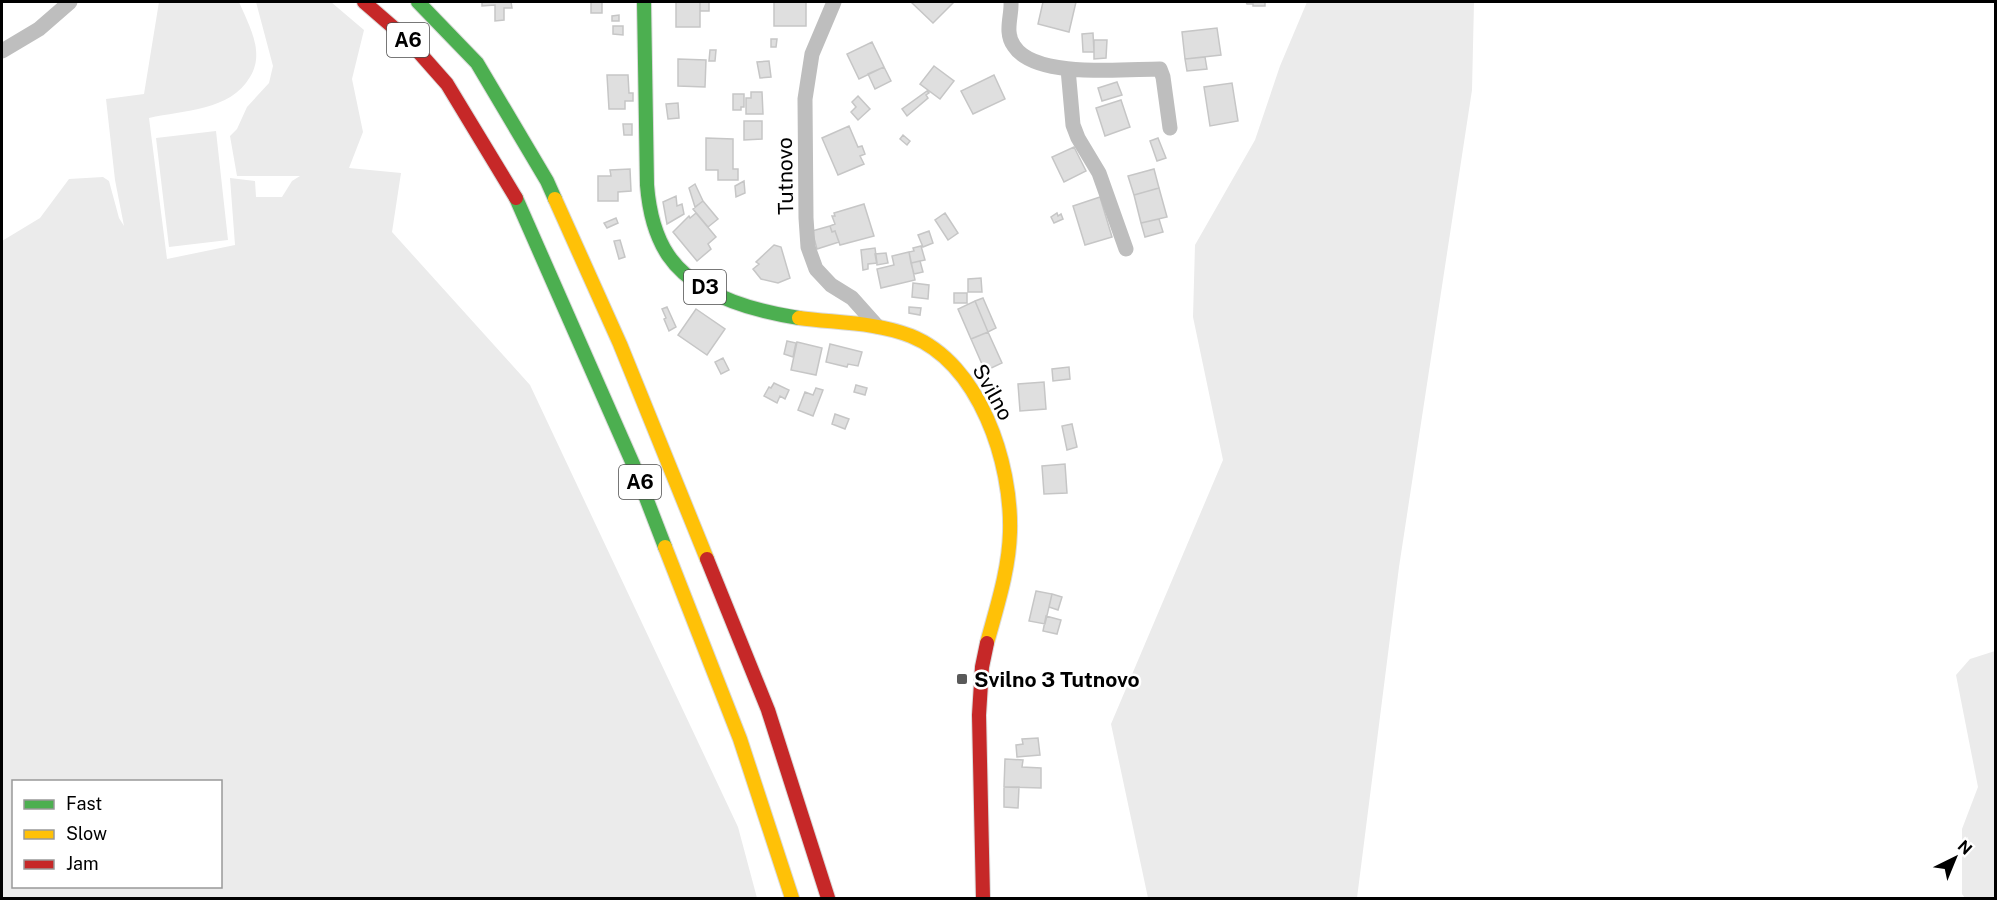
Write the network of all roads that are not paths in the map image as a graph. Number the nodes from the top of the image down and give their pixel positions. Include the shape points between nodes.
1 (70, 2) edge
2 (364, 2) edge
3 (418, 2) edge
4 (644, 2) edge
5 (834, 2) edge
6 (1011, 2) edge
7 (2, 51) edge
8 (1068, 69) junction
9 (1170, 128) dead end
10 (1126, 249) dead end
11 (877, 326) junction
12 (792, 898) edge
13 (828, 898) edge
14 (983, 898) edge

1 - 7 street via 39,29
2 - 12 main road, A6 via 409,41 447,84 518,202 633,464 740,739
3 - 13 main road, A6 via 477,63 547,181 620,344 768,710
4 - 11 main road, Svilno / D3 via 650,210 668,256 694,281 744,304 813,320
5 - 11 street, Tutnovo via 812,54 805,99 808,247 816,269 831,285 852,298
6 - 8 street via 1009,34 1013,46 1024,57
8 - 9 street via 1160,69
8 - 10 street via 1073,125 1099,173
11 - 14 main road, Svilno / D3 via 927,344 959,372 991,431 1009,494 1011,520 1006,569 982,667 979,708

